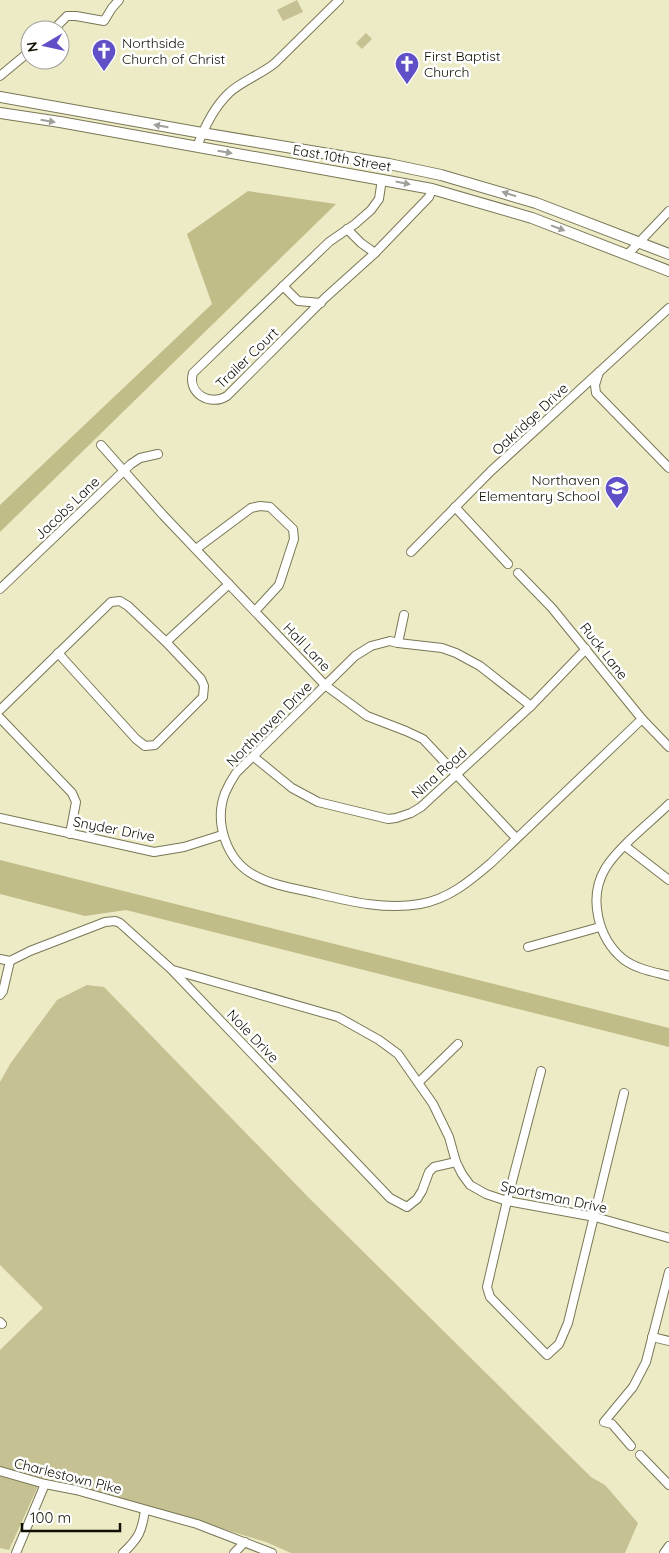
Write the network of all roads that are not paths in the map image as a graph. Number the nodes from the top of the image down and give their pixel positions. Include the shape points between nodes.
1 (119, 0) edge
2 (339, 0) edge
3 (64, 20) edge
4 (20, 59) edge
5 (0, 76) edge
6 (0, 97) edge
7 (0, 113) edge
8 (202, 133) junction
9 (197, 147) junction
10 (382, 179) junction
11 (458, 179) junction
12 (432, 189) junction
13 (454, 194) junction
14 (669, 212) edge
15 (347, 229) junction
16 (638, 242) junction
17 (375, 253) junction
18 (669, 254) edge
19 (627, 255) junction
20 (669, 271) edge
21 (283, 286) junction
22 (321, 303) junction
23 (669, 308) edge
24 (599, 371) junction
25 (101, 445) dead end
26 (158, 454) dead end
27 (669, 468) edge
28 (125, 470) junction
29 (456, 507) junction
30 (196, 550) junction
31 (411, 552) dead end
32 (508, 564) dead end
33 (518, 573) dead end
34 (229, 584) junction
35 (0, 589) edge
36 (255, 611) junction
37 (404, 615) dead end
38 (166, 642) junction
39 (398, 643) junction
40 (586, 649) junction
41 (58, 654) junction
42 (325, 685) junction
43 (531, 706) junction
44 (0, 710) edge
45 (0, 718) edge
46 (642, 719) junction
47 (669, 747) edge
48 (254, 757) junction
49 (457, 774) junction
50 (669, 804) edge
51 (0, 818) edge
52 (70, 834) junction
53 (222, 835) junction
54 (516, 838) junction
55 (626, 846) junction
56 (669, 880) edge
57 (600, 927) junction
58 (528, 947) dead end
59 (0, 959) edge
60 (10, 961) junction
61 (171, 969) junction
62 (669, 976) edge
63 (0, 995) edge
64 (458, 1044) dead end
65 (541, 1071) dead end
66 (419, 1082) junction
67 (624, 1094) dead end
68 (456, 1162) junction
69 (507, 1201) junction
70 (595, 1217) junction
71 (669, 1238) edge
72 (669, 1272) edge
73 (652, 1337) junction
74 (669, 1340) edge
75 (631, 1446) dead end
76 (640, 1455) dead end
77 (0, 1471) edge
78 (45, 1484) junction
79 (669, 1485) edge
80 (145, 1510) junction
81 (245, 1542) junction
82 (669, 1546) edge
83 (16, 1553) edge
84 (123, 1553) edge
85 (234, 1553) edge
86 (272, 1553) edge
87 (664, 1553) edge

1 - 3 street via 104,22 76,16
2 - 8 street via 266,71 230,92
4 - 5 street
8 -> 6 main road, East 10th Street
7 -> 9 main road, East 10th Street
8 - 9 street
8 - 11 main road, East 10th Street via 389,164
9 -> 10 main road, East 10th Street
10 -> 12 main road, East 10th Street
10 - 15 street, Trailer Court via 379,199 363,218
11 - 13 street
16 -> 11 main road, East 10th Street via 536,203
12 - 13 main road, East 10th Street
12 - 17 street, Trailer Court via 429,197
13 -> 19 main road, East 10th Street via 532,218
14 - 16 street
15 - 17 street
15 - 21 street, Trailer Court
16 - 18 main road, East 10th Street
16 - 19 street
17 - 22 street, Trailer Court
19 - 20 main road, East 10th Street
21 - 22 street via 298,301
21 - 22 street, Trailer Court via 193,373 191,383 200,396 217,401 227,396
23 - 24 street, Oakridge Drive
24 - 27 street via 596,393
24 - 29 street, Oakridge Drive
25 - 28 street, Hall Lane
26 - 28 street, Jacobs Lane via 140,458
28 - 30 street, Hall Lane
28 - 35 street, Jacobs Lane
29 - 31 street, Oakridge Drive
29 - 32 street
30 - 34 street, Hall Lane
30 - 36 street via 251,508 260,506 270,507 293,529 294,539 279,585
33 - 40 street, Ruck Lane
34 - 36 street, Hall Lane
34 - 38 street
36 - 42 street, Hall Lane
37 - 39 street
38 - 41 street via 128,606 120,601 111,602
38 - 41 street via 201,679 203,697 155,745 145,746 136,739
39 - 42 street, Northhaven Drive via 382,642 363,650
39 - 43 street, Northhaven Drive via 442,648 456,653 480,666
40 - 43 street, Nina Road
40 - 46 street, Ruck Lane
41 - 44 street
42 - 48 street, Northhaven Drive
42 - 49 street, Hall Lane via 367,716 416,735
43 - 49 street, Nina Road
45 - 52 street via 72,793 76,802
46 - 47 street, Ruck Lane
46 - 54 street, Northhaven Drive
48 - 49 street, Nina Road via 292,788 318,802 388,819 412,813
48 - 53 street, Northhaven Drive via 236,773 224,794
49 - 54 street, Hall Lane
50 - 55 street
51 - 52 street, Snyder Drive
52 - 53 street, Snyder Drive via 154,852
53 - 54 street, Northhaven Drive via 242,867 275,884 357,903 401,906 422,904 457,890
55 - 56 street
55 - 57 street via 605,870 600,883 597,908
57 - 58 street
57 - 62 street via 623,959 644,970
59 - 60 street
60 - 61 street, Nole Drive via 105,922 115,922 129,930
60 - 63 street
61 - 66 street, Sportsman Drive via 338,1016 398,1054
61 - 68 street, Nole Drive via 390,1198 407,1207 417,1199 434,1167
64 - 66 street
65 - 69 street
66 - 68 street, Sportsman Drive via 449,1137
67 - 70 street
68 - 69 street, Sportsman Drive via 470,1185
69 - 70 street, Sportsman Drive
69 - 70 street via 487,1287 490,1297 547,1355 559,1344 568,1324
70 - 71 street, Sportsman Drive
72 - 73 street
73 - 74 street
73 - 75 street via 641,1375 604,1422 612,1424
76 - 79 street
77 - 78 street, Charlestown Pike
78 - 80 street, Charlestown Pike
78 - 83 street
80 - 81 street, Charlestown Pike via 197,1524
80 - 84 street via 136,1541
81 - 85 street
81 - 86 street, Charlestown Pike
82 - 87 street

